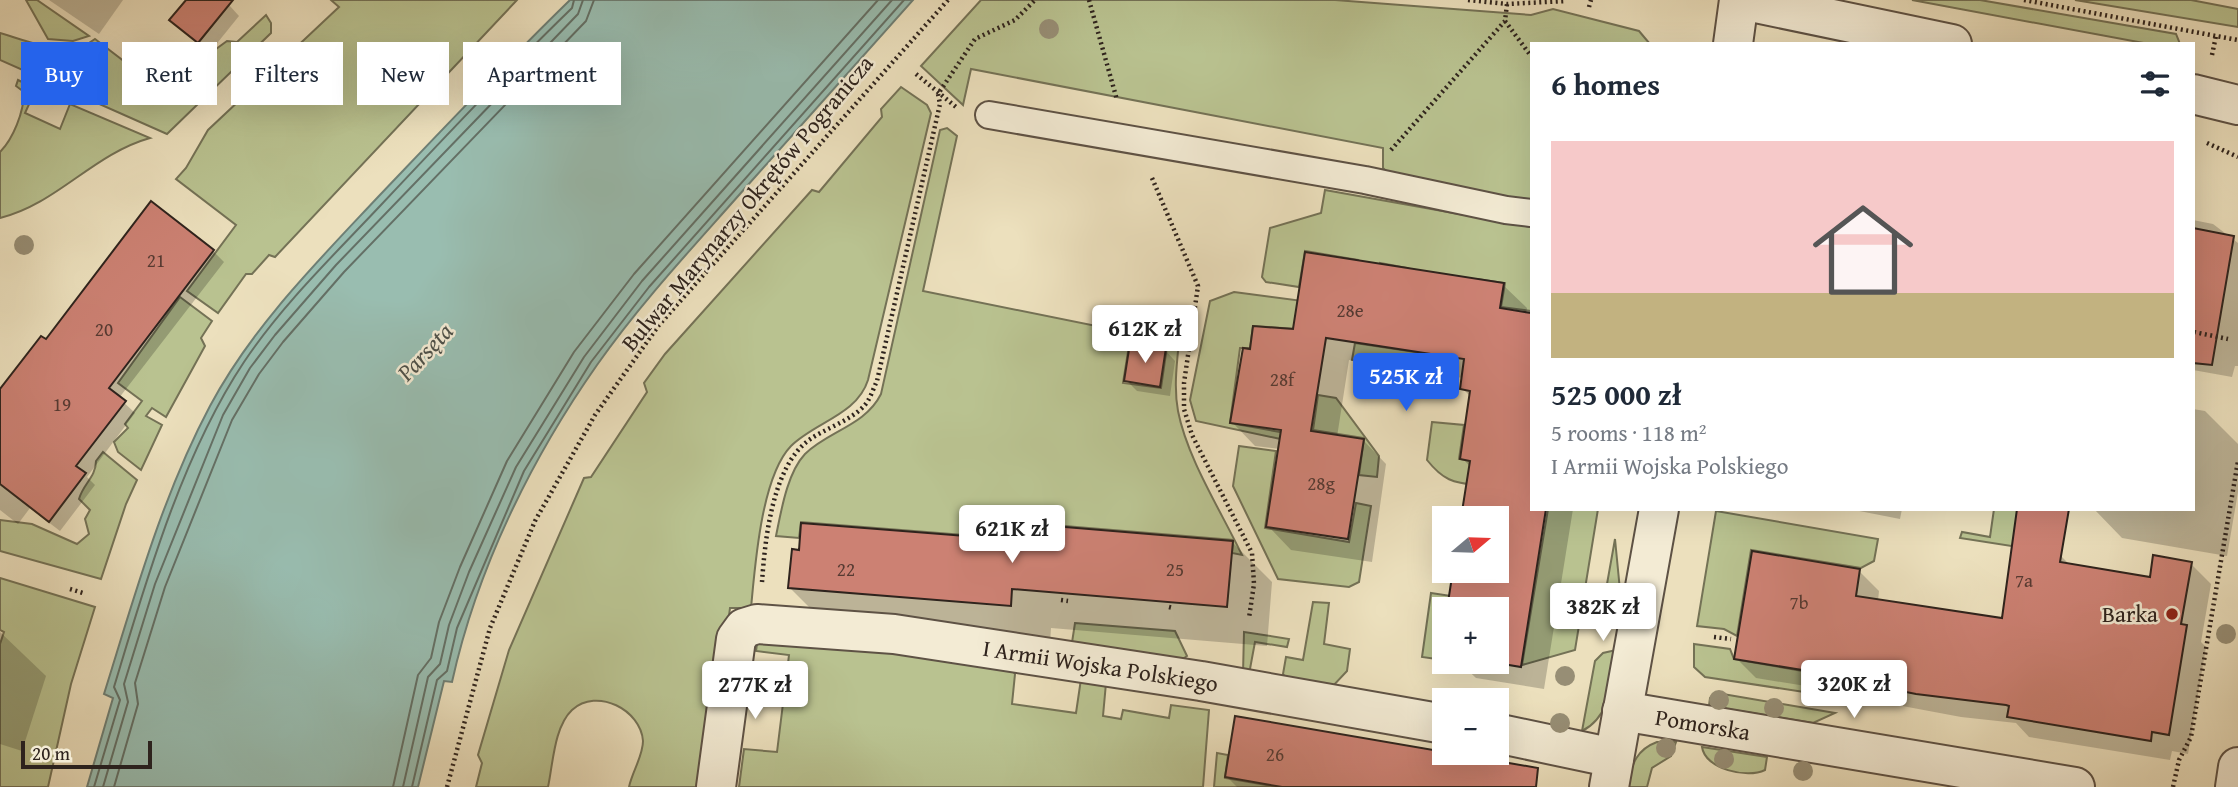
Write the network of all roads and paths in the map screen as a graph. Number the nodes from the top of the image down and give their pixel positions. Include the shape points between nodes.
1 (947, 0) edge
2 (1035, 0) edge
3 (1089, 0) edge
4 (1468, 0) edge
5 (1591, 0) edge
6 (1740, 0) edge
7 (2024, 0) edge
8 (1566, 1) edge
9 (1507, 4) junction
10 (1589, 7) dead end
11 (1504, 21) junction
12 (2216, 36) dead end
13 (1733, 42) edge
14 (1942, 42) edge
15 (1530, 55) edge
16 (916, 74) dead end
17 (938, 94) junction
18 (2195, 94) edge
19 (2238, 105) edge
20 (962, 111) dead end
21 (989, 115) dead end
22 (1135, 140) junction
23 (1365, 180) junction
24 (1530, 213) edge
25 (2195, 332) edge
26 (2228, 339) dead end
27 (2238, 461) edge
28 (1658, 511) edge
29 (71, 589) dead end
30 (83, 593) dead end
31 (1061, 600) dead end
32 (1068, 601) dead end
33 (1249, 618) dead end
34 (757, 624) junction
35 (1714, 637) dead end
36 (1731, 639) dead end
37 (1622, 711) junction
38 (1432, 722) edge
39 (1509, 737) edge
40 (2238, 767) edge
41 (1612, 772) edge
42 (447, 787) edge
43 (716, 787) edge
44 (2075, 787) edge
45 (2173, 787) edge
46 (2235, 787) edge

1 - 42 path, Bulwar Marynarzy Okrętów Pogranicza via 659,326 595,415 535,521 490,628
2 - 17 path via 1015,20 975,39
3 - 22 path via 1114,95
4 - 9 path
5 - 10 path
6 - 13 street
6 - 14 street
7 - 12 path
8 - 9 path
9 - 11 path
11 - 15 path
11 - 23 path
16 - 17 path
17 - 20 path
17 - 34 path via 940,104 877,381 865,405 793,454 765,540
18 - 19 street
21 - 22 lane
22 - 23 lane
22 - 33 path via 1198,286 1184,409 1192,435 1252,553
23 - 24 lane
25 - 26 path
27 - 45 path via 2193,728
28 - 37 street
29 - 30 path
31 - 32 path
34 - 38 street, I Armii Wojska Polskiego via 894,634
34 - 43 street via 744,628 736,639
35 - 36 path
37 - 41 street
37 - 44 street, Pomorska
39 - 41 street
40 - 46 street

